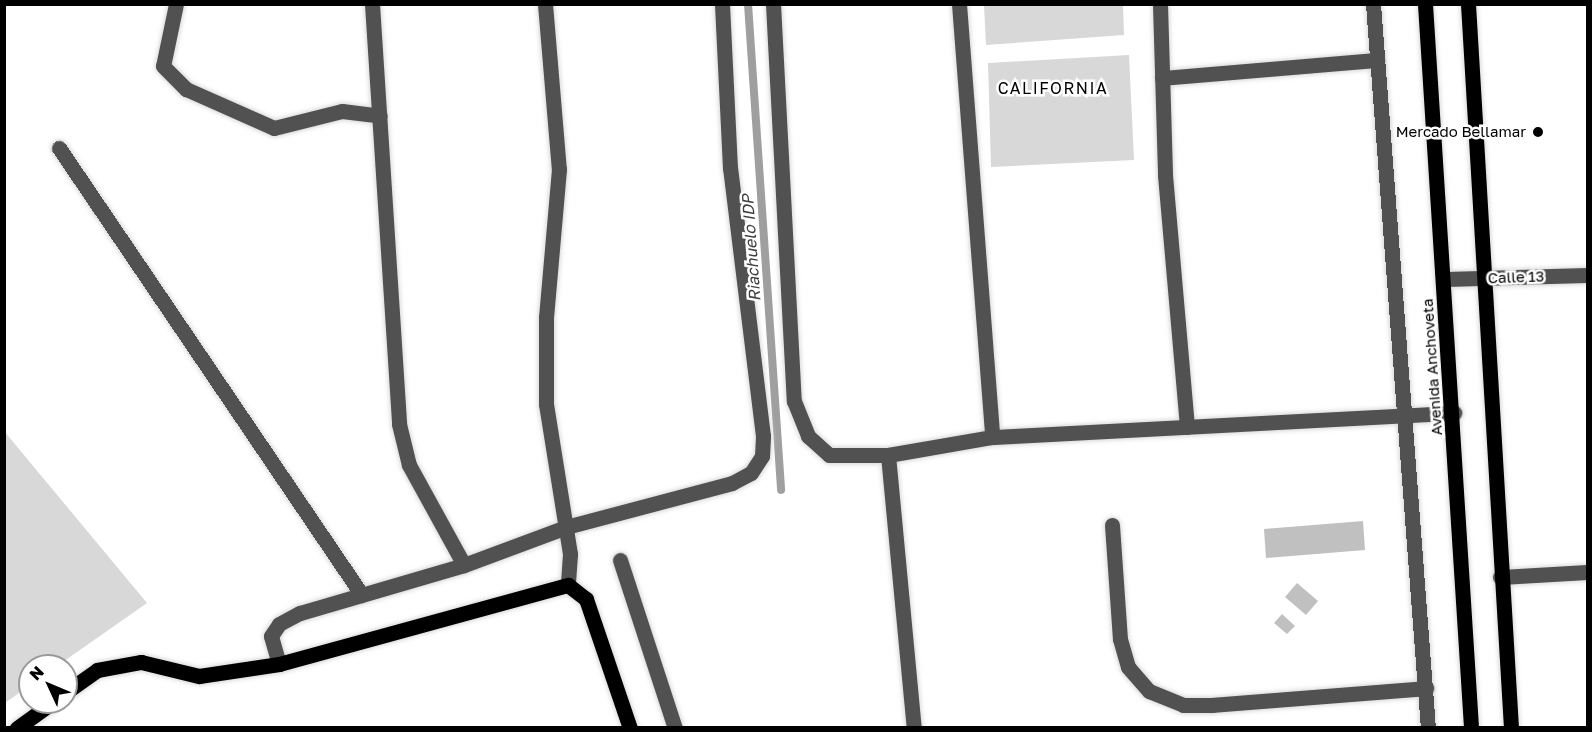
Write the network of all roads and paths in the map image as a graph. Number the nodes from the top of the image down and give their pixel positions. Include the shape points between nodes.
1 (176, 4) edge
2 (372, 4) edge
3 (545, 4) edge
4 (722, 4) edge
5 (773, 4) edge
6 (959, 4) edge
7 (1160, 4) edge
8 (1372, 4) edge
9 (1425, 4) edge
10 (1468, 4) edge
11 (1377, 60) junction
12 (1162, 78) junction
13 (380, 116) junction
14 (59, 148) dead end
15 (1587, 275) edge
16 (1481, 278) junction
17 (1444, 279) junction
18 (1454, 413) junction
19 (1404, 416) junction
20 (1187, 427) junction
21 (992, 436) junction
22 (888, 455) junction
23 (1112, 525) dead end
24 (566, 527) junction
25 (620, 560) dead end
26 (464, 566) junction
27 (1587, 572) edge
28 (1500, 577) junction
29 (568, 585) junction
30 (362, 594) junction
31 (279, 664) junction
32 (78, 683) edge
33 (1426, 688) junction
34 (36, 714) edge
35 (17, 728) edge
36 (630, 728) edge
37 (675, 728) edge
38 (914, 728) edge
39 (1428, 728) edge
40 (1471, 728) edge
41 (1511, 728) edge

1 - 13 street via 163,66 186,89 274,128 342,111
2 - 13 street
3 - 24 street via 559,169 546,317 546,404
4 - 24 street via 730,168 762,456 751,473 732,483
5 - 22 street via 794,401 808,436 829,455
6 - 21 street
7 - 12 street
8 - 11 street
9 - 17 main road, Avenida Anchoveta
10 - 16 main road
11 - 12 street
11 - 19 street
12 - 20 street
13 - 26 street via 399,424 409,465
14 - 30 street
15 - 16 street, Calle 13
16 - 17 street, Calle 13
16 - 28 main road
17 - 18 main road, Avenida Anchoveta
18 - 19 street
18 - 40 main road, Avenida Anchoveta
19 - 20 street
19 - 33 street
20 - 21 street
21 - 22 street
22 - 38 street
23 - 33 street via 1120,639 1128,668 1149,691 1183,705 1212,705
24 - 26 street
24 - 29 street
25 - 37 street
26 - 30 street
27 - 28 street
28 - 41 main road
29 - 31 main road
29 - 36 main road via 586,599
30 - 31 street via 279,624 271,636
31 - 32 main road via 199,676 141,662 97,670
33 - 39 street
34 - 35 main road

